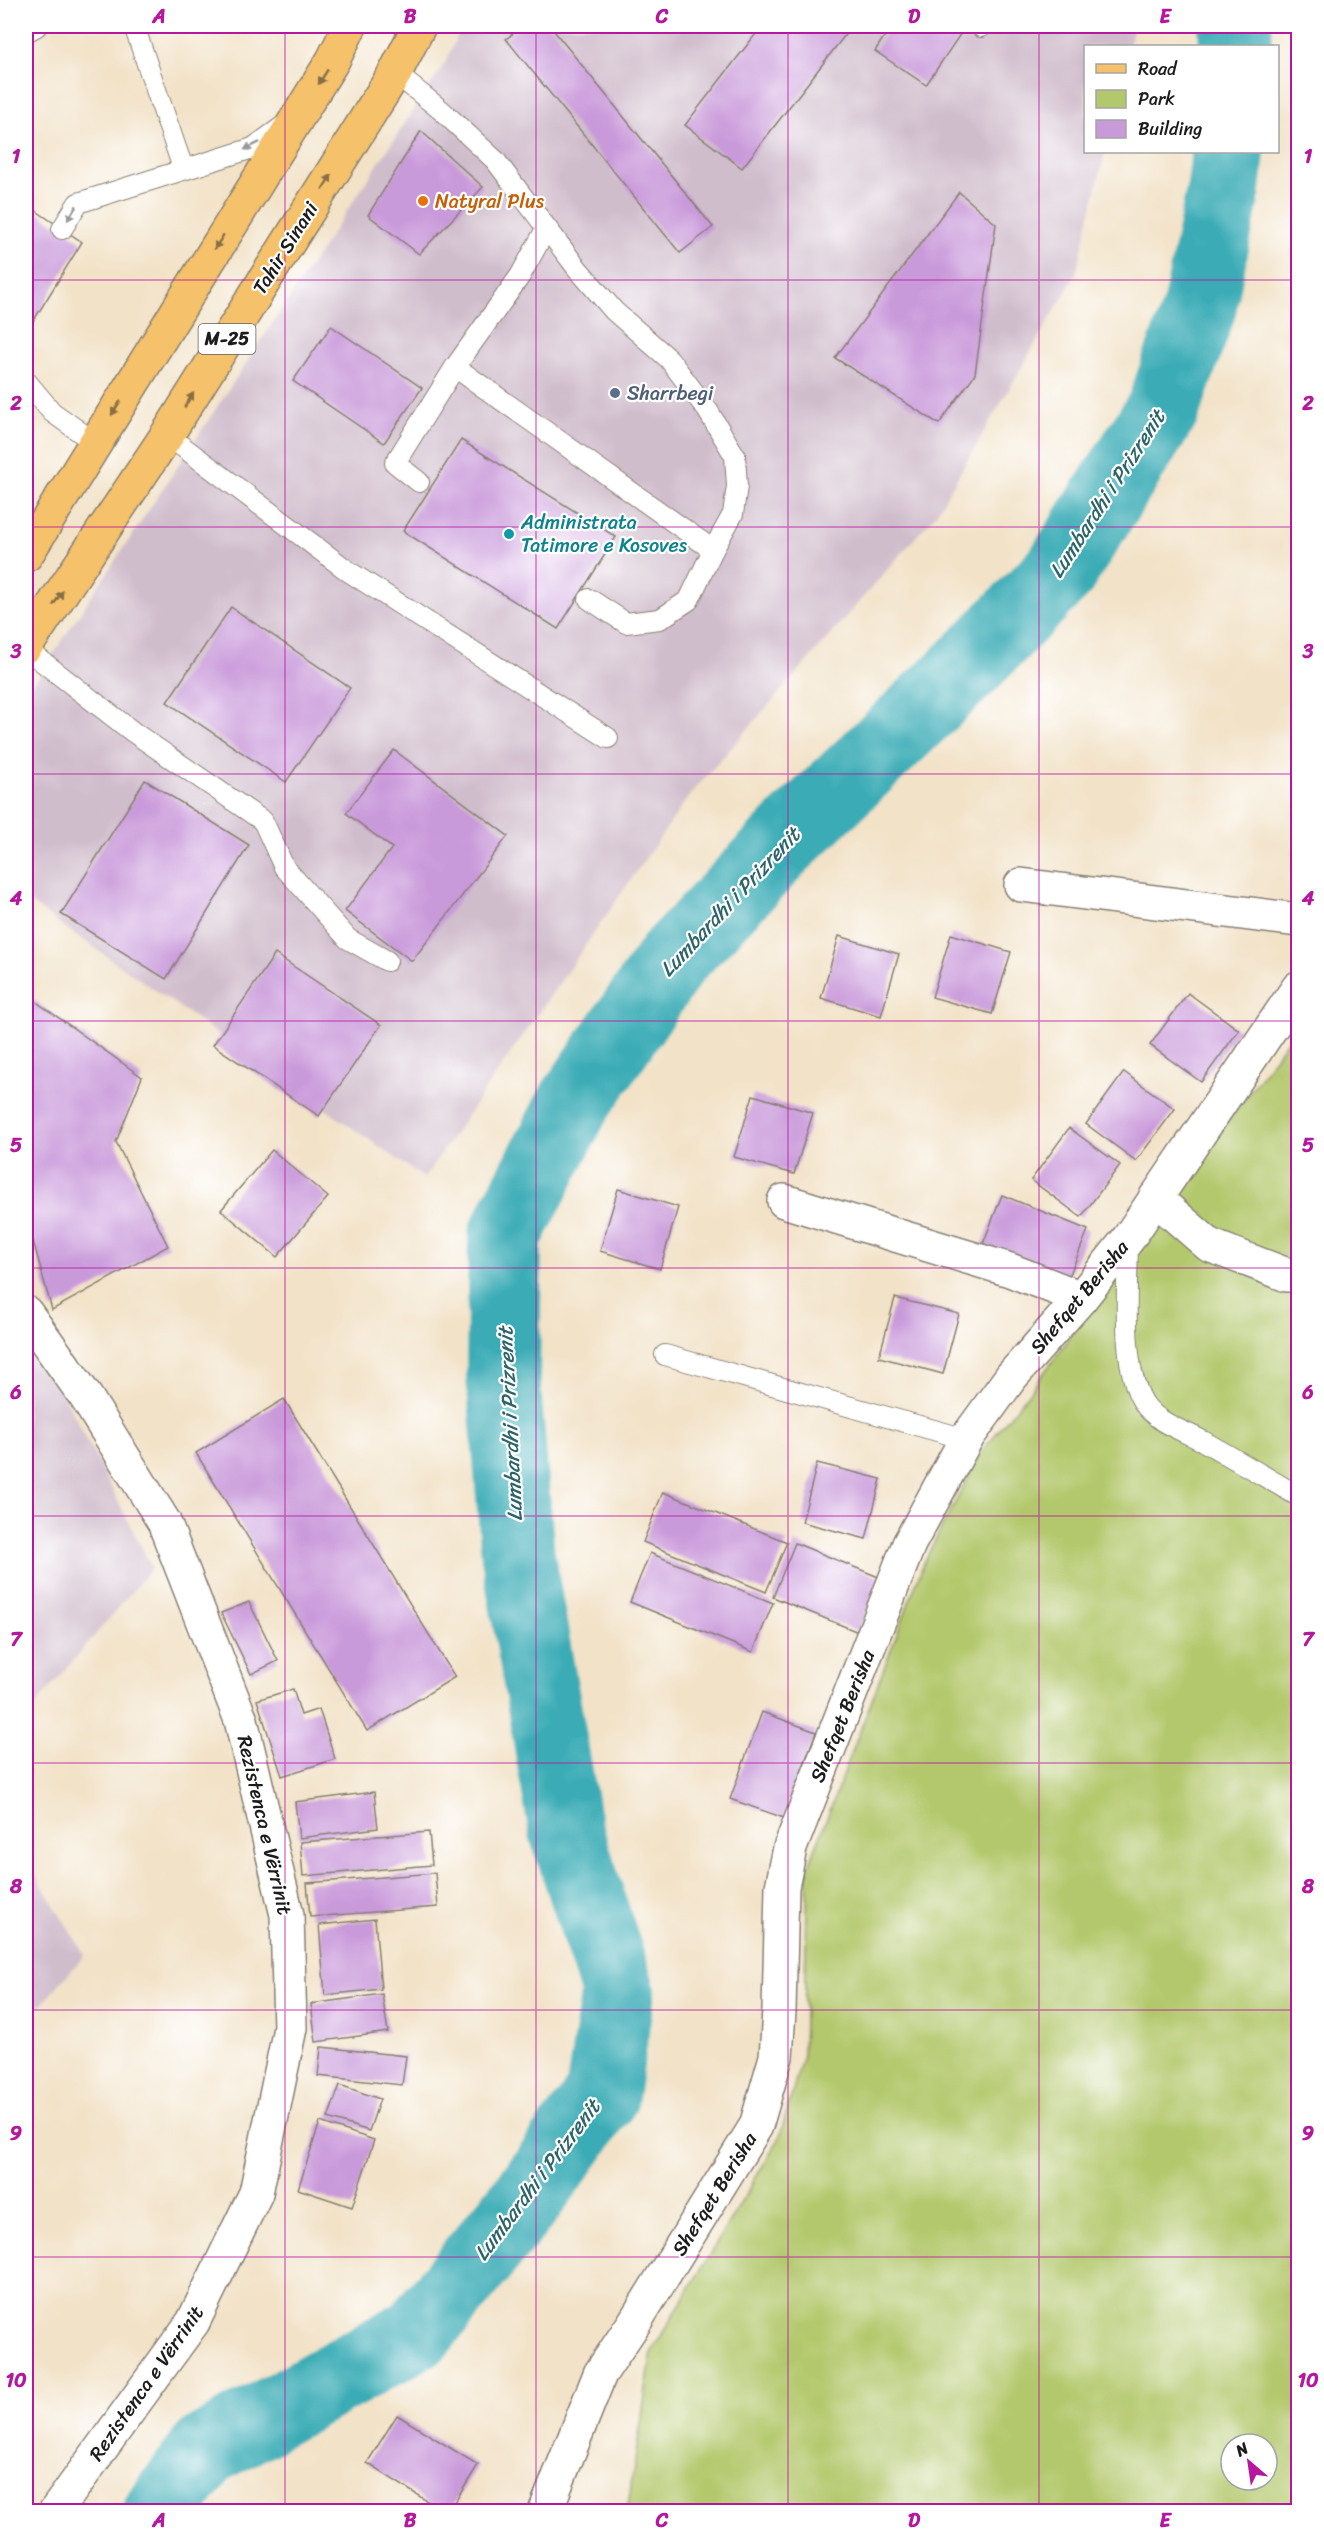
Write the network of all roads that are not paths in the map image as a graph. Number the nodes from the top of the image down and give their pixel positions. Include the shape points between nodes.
1 (37, 26) edge
2 (134, 26) edge
3 (350, 26) edge
4 (419, 26) edge
5 (26, 32) edge
6 (395, 73) junction
7 (300, 114) junction
8 (183, 168) junction
9 (62, 229) dead end
10 (546, 229) junction
11 (455, 367) junction
12 (26, 381) edge
13 (167, 435) junction
14 (94, 442) junction
15 (419, 482) dead end
16 (29, 542) edge
17 (713, 550) junction
18 (589, 599) dead end
19 (26, 648) edge
20 (608, 738) dead end
21 (1021, 885) dead end
22 (1299, 920) edge
23 (387, 961) dead end
24 (1299, 988) edge
25 (1155, 1198) junction
26 (784, 1201) dead end
27 (1128, 1239) junction
28 (1299, 1275) edge
29 (1081, 1298) junction
30 (26, 1313) edge
31 (665, 1355) dead end
32 (966, 1439) junction
33 (1299, 1496) edge
34 (55, 2511) edge
35 (545, 2511) edge

1 - 5 lane
2 - 8 lane
3 -> 7 main road, M-25
4 - 6 main road, Tahir Sinani / M-25
6 - 10 lane via 495,160
13 -> 6 main road, Tahir Sinani / M-25
7 -> 8 lane via 253,148
7 -> 14 main road, M-25
8 -> 9 lane via 78,203
10 - 11 lane via 519,276
10 - 17 lane via 614,311 669,359 725,436 735,456 737,486 733,514
11 - 15 lane via 395,463
11 - 17 lane
12 - 14 lane via 52,412
19 -> 13 main road, Tahir Sinani / M-25
13 - 20 lane via 348,571
14 - 16 main road, M-25
17 - 18 lane via 689,600 660,619 626,622
19 - 23 lane via 133,732 263,821 291,875 348,939
21 - 22 street
24 - 25 street, Shefqet Berisha
25 - 27 street, Shefqet Berisha
25 - 28 street via 1209,1245 1287,1275
26 - 29 street via 1010,1270
27 - 29 street, Shefqet Berisha
27 - 33 lane via 1130,1358 1143,1403 1161,1420
29 - 32 street, Shefqet Berisha via 1011,1377
30 - 34 street, Rezistenca e Vërrinit via 86,1396 164,1522 241,1720 287,1916 290,2028 256,2193 192,2322
31 - 32 lane
32 - 35 street, Shefqet Berisha via 909,1544 790,1848 782,1887 776,2057 756,2126 600,2374

